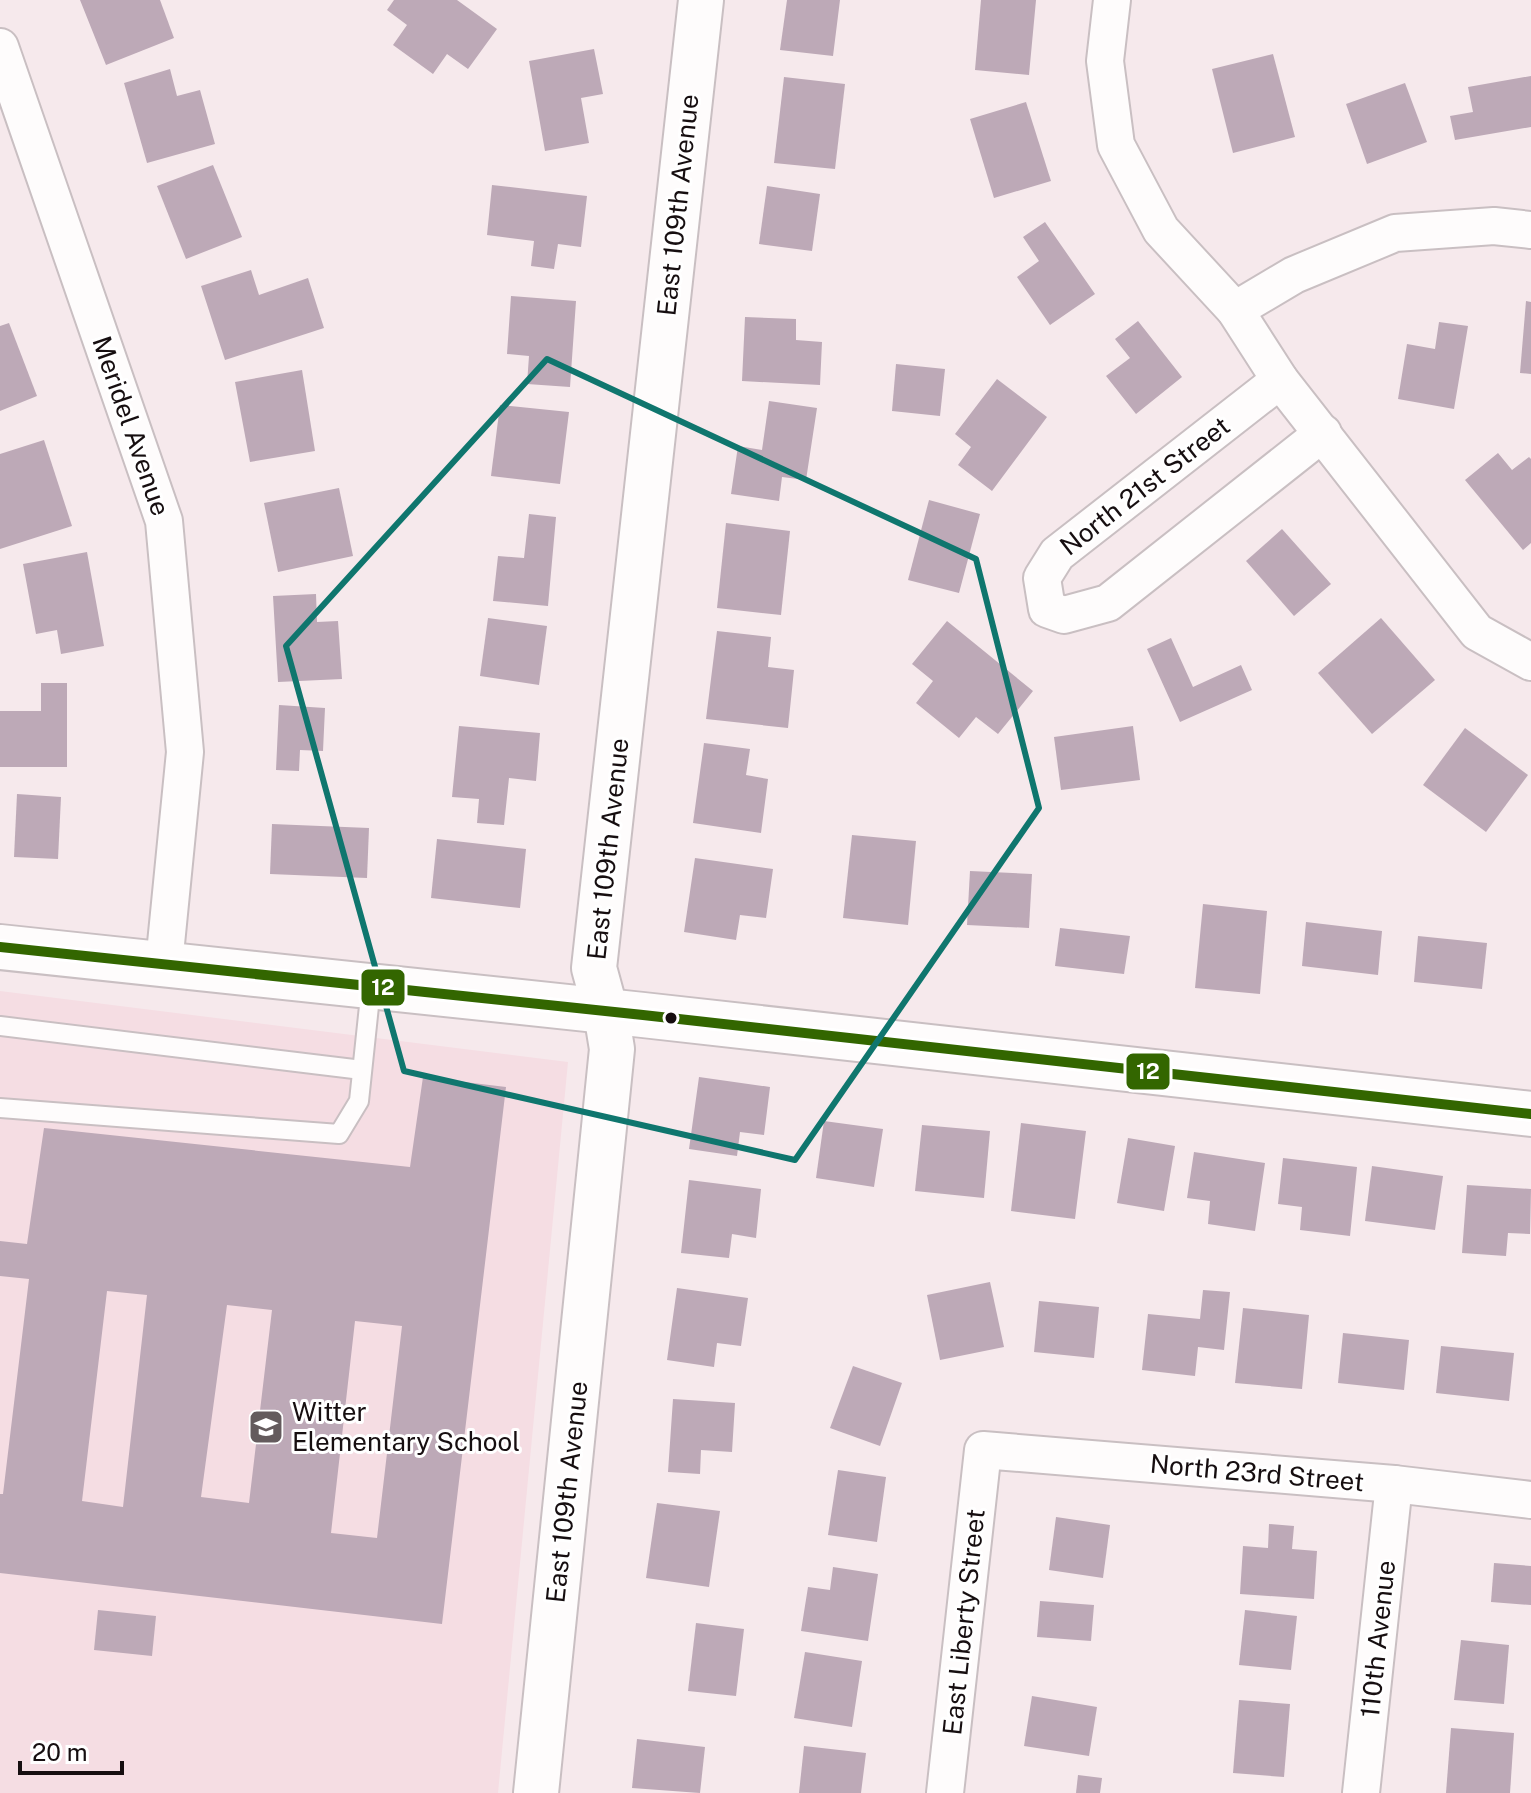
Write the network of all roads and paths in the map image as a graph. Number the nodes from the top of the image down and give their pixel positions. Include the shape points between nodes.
1 (701, 0) edge
2 (1112, 0) edge
3 (0, 47) edge
4 (1531, 230) edge
5 (1235, 310) junction
6 (1280, 380) junction
7 (1323, 433) junction
8 (1531, 662) edge
9 (0, 947) edge
10 (164, 964) junction
11 (371, 986) junction
12 (606, 1012) junction
13 (0, 1026) edge
14 (362, 1070) junction
15 (0, 1108) edge
16 (1531, 1114) edge
17 (983, 1450) joint
18 (1394, 1484) junction
19 (1531, 1500) edge
20 (536, 1793) edge
21 (945, 1793) edge
22 (1361, 1793) edge

1 - 12 street, East 109th Avenue via 594,968
2 - 5 street via 1105,61 1116,145 1161,230
3 - 10 street, Meridel Avenue via 164,521 185,752
4 - 5 street via 1494,226 1395,233 1294,275
5 - 6 street
6 - 7 street
6 - 7 street, North 21st Street via 1057,554 1042,578 1047,609 1064,615 1108,603
7 - 8 street via 1477,632
9 - 10 street
10 - 11 street
11 - 12 street
11 - 14 lane
12 - 16 street
12 - 20 street, East 109th Avenue via 612,1049
13 - 14 lane
14 - 15 lane via 359,1101 339,1134
17 - 18 street, North 23rd Street
17 - 21 street, East Liberty Street
18 - 19 street, North 23rd Street
18 - 22 street, 110th Avenue

